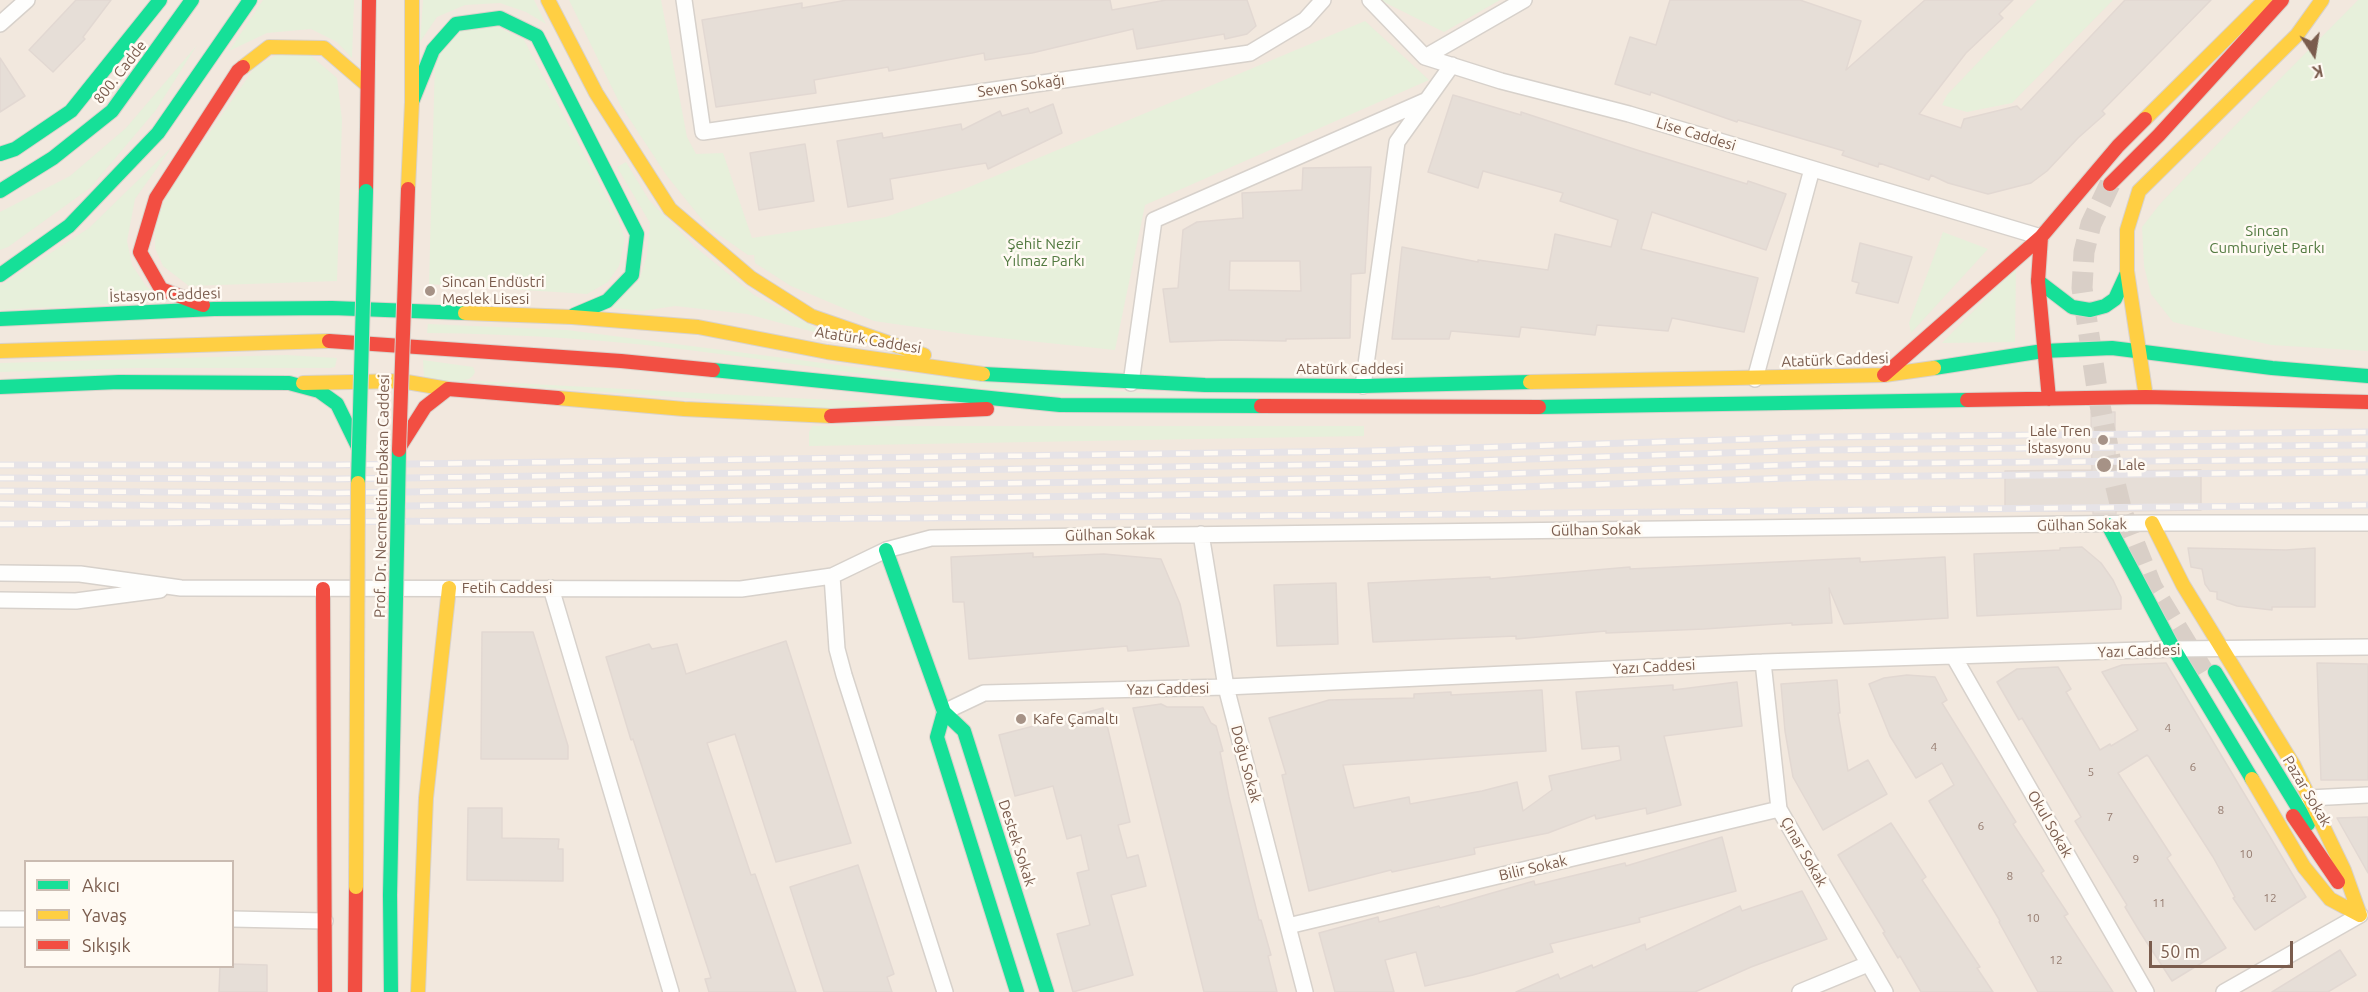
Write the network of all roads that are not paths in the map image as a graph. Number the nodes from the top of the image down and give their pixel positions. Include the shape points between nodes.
1 (27, 0) edge
2 (160, 0) edge
3 (192, 0) edge
4 (250, 0) edge
5 (369, 0) edge
6 (412, 0) edge
7 (548, 0) edge
8 (684, 0) edge
9 (1323, 0) edge
10 (1370, 0) edge
11 (1524, 0) edge
12 (2265, 0) edge
13 (2282, 0) edge
14 (2315, 0) edge
15 (2322, 0) edge
16 (0, 24) edge
17 (1425, 57) junction
18 (1452, 65) junction
19 (367, 85) junction
20 (1427, 100) junction
21 (412, 102) junction
22 (0, 154) edge
23 (1812, 169) junction
24 (0, 191) edge
25 (2041, 237) junction
26 (2127, 271) junction
27 (0, 275) edge
28 (2038, 281) junction
29 (332, 308) joint
30 (214, 309) junction
31 (572, 316) junction
32 (0, 319) edge
33 (0, 351) edge
34 (2043, 351) junction
35 (2140, 351) junction
36 (980, 374) junction
37 (1884, 375) junction
38 (2368, 376) edge
39 (1755, 379) junction
40 (401, 381) junction
41 (360, 382) junction
42 (1131, 382) junction
43 (289, 383) junction
44 (1363, 386) junction
45 (0, 387) edge
46 (447, 389) junction
47 (2146, 397) junction
48 (2049, 399) junction
49 (2368, 402) edge
50 (1060, 405) junction
51 (358, 447) junction
52 (399, 448) junction
53 (2368, 523) edge
54 (2152, 524) junction
55 (2108, 525) junction
56 (1201, 534) junction
57 (886, 550) junction
58 (0, 573) edge
59 (832, 576) junction
60 (181, 588) junction
61 (449, 588) junction
62 (552, 588) junction
63 (323, 589) junction
64 (0, 600) edge
65 (2368, 647) edge
66 (2174, 649) junction
67 (2222, 649) junction
68 (1954, 657) junction
69 (1763, 662) junction
70 (2210, 673) tunnel mouth
71 (1226, 687) junction
72 (944, 712) junction
73 (2368, 795) edge
74 (2309, 798) junction
75 (1779, 809) junction
76 (2360, 915) junction
77 (24, 918) edge
78 (234, 919) edge
79 (0, 920) edge
80 (325, 921) junction
81 (1288, 926) junction
82 (2368, 929) edge
83 (1868, 964) junction
84 (325, 992) edge
85 (355, 992) edge
86 (391, 992) edge
87 (418, 992) edge
88 (671, 992) edge
89 (945, 992) edge
90 (1017, 992) edge
91 (1047, 992) edge
92 (1305, 992) edge
93 (1800, 992) edge
94 (1885, 992) edge
95 (2146, 992) edge
96 (2224, 992) edge

1 - 16 street
2 - 22 main road, 800. Cadde via 71,111
3 - 24 main road, 800. Cadde via 112,111 53,158
4 - 27 main road via 158,133 69,226
5 - 19 main road, Prof. Dr. Necmettin Erbakan Caddesi
6 - 21 main road, Prof. Dr. Necmettin Erbakan Caddesi
7 - 36 main road via 596,93 670,209 751,279 811,316
8 - 9 street, Seven Sokağı via 703,132 1250,52 1305,20
10 - 17 street, Lise Caddesi
11 - 17 street
12 - 25 main road via 2118,146
13 - 14 main road via 2158,135 2116,188
15 - 26 main road via 2297,34 2139,191 2127,230
17 - 18 street, Lise Caddesi
18 - 20 street
18 - 23 street, Lise Caddesi
19 - 30 main road via 324,48 269,47 238,70 156,198 141,252 161,289
19 - 41 main road, Prof. Dr. Necmettin Erbakan Caddesi, bridge
20 - 42 street via 1154,220
20 - 44 street via 1397,142
21 - 31 main road via 433,50 456,24 500,18 537,36 637,234 632,275 606,301
21 - 40 main road, Prof. Dr. Necmettin Erbakan Caddesi, bridge
23 - 25 street, Lise Caddesi
23 - 39 street
25 - 28 main road
25 - 37 main road
26 - 28 main road via 2115,299 2090,310 2072,307
26 - 35 main road
28 - 34 main road
29 - 30 main road, İstasyon Caddesi
29 - 31 main road, Atatürk Caddesi
30 - 32 main road, İstasyon Caddesi
31 - 36 main road, Atatürk Caddesi via 698,327 827,352
33 - 50 main road via 331,341 621,361
34 - 35 main road, Atatürk Caddesi
34 - 37 main road, Atatürk Caddesi
34 - 48 main road
35 - 38 main road, Atatürk Caddesi
35 - 47 main road
36 - 42 main road, Atatürk Caddesi
37 - 39 main road, Atatürk Caddesi
39 - 44 main road, Atatürk Caddesi
40 - 41 main road
40 - 46 main road
40 - 52 main road, Prof. Dr. Necmettin Erbakan Caddesi, bridge
41 - 43 main road
41 - 51 main road, Prof. Dr. Necmettin Erbakan Caddesi, bridge
42 - 44 main road, Atatürk Caddesi
43 - 45 main road via 119,382
43 - 51 main road via 319,391 336,404
46 - 50 main road via 684,409 847,417
46 - 52 main road via 422,410
47 - 48 main road
47 - 49 main road
48 - 50 main road via 1548,407
51 - 85 main road, Prof. Dr. Necmettin Erbakan Caddesi, bridge
52 - 86 main road, Prof. Dr. Necmettin Erbakan Caddesi, bridge
53 - 54 street, Gülhan Sokak
54 - 55 street, Gülhan Sokak
54 - 67 main road
55 - 56 street, Gülhan Sokak
55 - 66 main road
56 - 57 street, Gülhan Sokak via 931,538
56 - 71 street, Doğu Sokak
57 - 59 street, Gülhan Sokak
57 - 72 main road, Destek Sokak
58 - 60 street, Fetih Caddesi via 80,574
59 - 62 street, Fetih Caddesi via 741,589
59 - 89 street via 837,649 844,675
60 - 63 street, Fetih Caddesi
60 - 64 street, Fetih Caddesi via 76,601
61 - 62 street, Fetih Caddesi
61 - 63 street, Fetih Caddesi
61 - 87 main road via 426,798
62 - 88 street
63 - 80 main road
65 - 67 street, Yazı Caddesi
66 - 67 street, Yazı Caddesi
66 - 68 street, Yazı Caddesi
66 - 76 main road via 2304,867 2330,899
67 - 74 main road via 2294,766
68 - 69 street, Yazı Caddesi
68 - 95 street, Okul Sokak
69 - 71 street, Yazı Caddesi
69 - 75 street, Çınar Sokak
70 - 76 main road, Pazar Sokak via 2300,809
71 - 72 street, Yazı Caddesi via 984,693
71 - 81 street, Doğu Sokak
72 - 90 main road via 936,737
72 - 91 main road, Destek Sokak via 964,731
73 - 74 street
74 - 76 main road via 2344,870
75 - 81 street, Bilir Sokak
75 - 83 street, Çınar Sokak
76 - 82 main road, Pazar Sokak
76 - 96 street
77 - 79 street
78 - 80 street
80 - 84 main road
81 - 92 street, Doğu Sokak
83 - 93 street
83 - 94 street, Çınar Sokak

